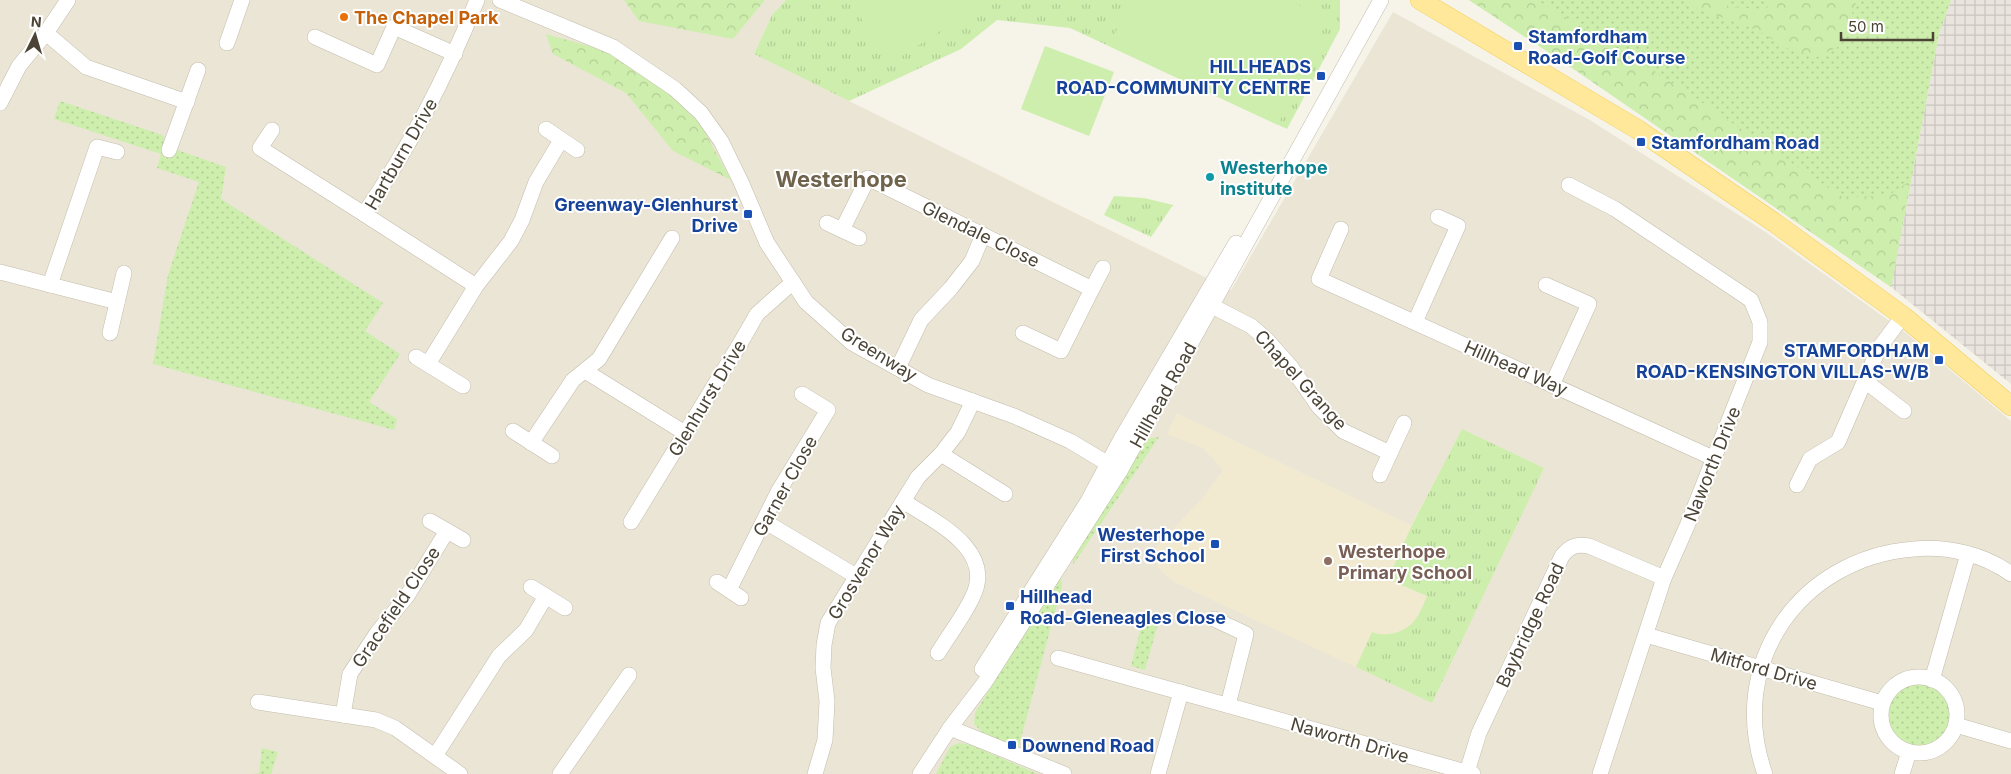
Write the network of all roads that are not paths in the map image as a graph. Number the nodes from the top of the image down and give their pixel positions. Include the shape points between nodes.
1 (68, 0) edge
2 (242, 0) edge
3 (477, 0) edge
4 (500, 0) edge
5 (1381, 0) edge
6 (1420, 0) edge
7 (46, 33) junction
8 (315, 37) dead end
9 (227, 44) dead end
10 (455, 54) junction
11 (1349, 58) junction
12 (198, 70) dead end
13 (187, 102) junction
14 (0, 103) edge
15 (546, 129) dead end
16 (272, 130) dead end
17 (561, 140) junction
18 (169, 150) dead end
19 (577, 150) dead end
20 (117, 152) dead end
21 (1569, 185) dead end
22 (364, 214) junction
23 (1438, 217) dead end
24 (827, 223) dead end
25 (1341, 229) dead end
26 (842, 230) junction
27 (983, 235) junction
28 (672, 238) dead end
29 (859, 238) dead end
30 (1103, 268) dead end
31 (0, 272) edge
32 (124, 273) dead end
33 (792, 282) junction
34 (50, 285) junction
35 (1546, 285) dead end
36 (476, 286) junction
37 (1092, 289) junction
38 (1208, 290) junction
39 (117, 302) junction
40 (1212, 306) junction
41 (1196, 310) junction
42 (1903, 316) junction
43 (1415, 322) junction
44 (110, 333) dead end
45 (1023, 333) dead end
46 (898, 368) junction
47 (585, 371) junction
48 (1865, 381) junction
49 (1552, 385) junction
50 (463, 386) dead end
51 (802, 394) dead end
52 (973, 401) junction
53 (2011, 406) edge
54 (1904, 410) dead end
55 (1404, 423) dead end
56 (513, 431) dead end
57 (685, 433) junction
58 (531, 442) junction
59 (1390, 453) junction
60 (941, 454) junction
61 (552, 456) dead end
62 (1713, 458) junction
63 (1115, 467) junction
64 (1380, 475) dead end
65 (1797, 485) dead end
66 (1005, 494) dead end
67 (903, 501) junction
68 (430, 521) dead end
69 (764, 521) junction
70 (630, 522) dead end
71 (447, 531) junction
72 (463, 540) dead end
73 (1968, 554) junction
74 (2011, 574) edge
75 (856, 576) junction
76 (1664, 578) junction
77 (531, 586) dead end
78 (729, 590) dead end
79 (546, 596) junction
80 (565, 608) dead end
81 (1214, 619) dead end
82 (1646, 635) junction
83 (938, 653) dead end
84 (1058, 658) dead end
85 (1761, 668) junction
86 (629, 675) dead end
87 (1932, 680) junction
88 (1181, 692) junction
89 (258, 702) dead end
90 (1882, 704) junction
91 (1228, 705) junction
92 (343, 715) junction
93 (1956, 725) junction
94 (950, 728) junction
95 (2011, 741) edge
96 (1909, 752) junction
97 (435, 756) junction
98 (1470, 773) edge
99 (460, 774) edge
100 (560, 774) edge
101 (815, 774) edge
102 (920, 774) edge
103 (1064, 774) edge
104 (1158, 774) edge
105 (1600, 774) edge
106 (1765, 774) edge
107 (1902, 774) edge

1 - 7 street
2 - 9 street
3 - 10 street, Hartburn Drive
4 - 33 street, Greenway via 613,47 675,89 701,113 721,141 767,243
5 - 11 street, Hillhead Road
6 - 42 main road via 1637,129 1774,222
7 - 13 street via 86,66
7 - 14 street via 19,66
8 - 10 street via 377,66 394,27
10 - 22 street, Hartburn Drive via 421,122
11 - 38 street via 1322,92
11 - 40 street, Hillhead Road
12 - 13 street
13 - 18 street
15 - 17 street
16 - 22 street via 260,148
17 - 19 street
17 - 36 street via 536,182 522,220 510,241
20 - 34 street via 97,146
21 - 62 street, Naworth Drive via 1615,209 1751,300 1760,322 1760,342
22 - 36 street, Hartburn Drive
23 - 43 street via 1458,226
24 - 26 street
25 - 43 street, Hillhead Way via 1319,279
26 - 27 street, Glendale Close via 868,178
26 - 29 street
27 - 37 street, Glendale Close
27 - 46 street via 972,261 921,320
28 - 47 street via 599,358
30 - 37 street
31 - 34 street
32 - 39 street
33 - 46 street, Greenway via 806,302 852,343
33 - 57 street, Glenhurst Drive via 757,314
34 - 39 street
35 - 49 street via 1589,304
36 - 50 street via 422,360
37 - 45 street via 1061,351
38 - 40 street
38 - 41 street
39 - 44 street
40 - 41 street
40 - 59 street, Chapel Grange via 1251,326 1267,340 1319,407 1343,431
40 - 63 street, Hillhead Road via 1151,415
41 - 63 street via 1121,439
42 - 48 street via 1879,348
42 - 53 main road
43 - 49 street, Hillhead Way
46 - 52 street, Greenway via 928,385
47 - 57 street
47 - 58 street via 573,380
48 - 54 street
48 - 65 street via 1838,442 1810,459
49 - 62 street, Hillhead Way
51 - 69 street, Garner Close via 828,410
52 - 60 street, Grosvenor Way via 958,432
52 - 63 street, Greenway via 1070,441
55 - 59 street
56 - 58 street
57 - 70 street, Glenhurst Drive
58 - 61 street
59 - 64 street
60 - 66 street
60 - 67 street, Grosvenor Way via 918,477
62 - 76 street, Naworth Drive
63 - 94 street, Hillhead Road via 985,682
67 - 75 street, Grosvenor Way
67 - 83 street via 957,536 971,552 979,575 973,596
68 - 71 street, Gracefield Close
69 - 75 street
69 - 78 street, Garner Close
71 - 72 street, Gracefield Close
71 - 92 street, Gracefield Close via 407,596 377,632 350,674
73 - 74 street via 1987,560
73 - 85 street via 1929,547 1904,549 1880,553 1836,572 1815,586 1785,619 1771,640
73 - 87 street
75 - 101 street, Grosvenor Way via 828,623 824,645 825,740
76 - 82 street, Naworth Drive
76 - 98 street, Baybridge Road via 1589,546 1578,544 1569,547 1479,733
77 - 79 street
79 - 80 street
79 - 97 street via 526,630 499,656
81 - 91 street via 1246,634
82 - 85 street, Mitford Drive
82 - 105 street, Naworth Drive
84 - 88 street, Naworth Drive
85 - 90 street, Mitford Drive
85 - 106 street via 1753,722
86 - 100 street
87 - 90 street via 1917,677 1902,681 1889,691
87 - 93 street via 1950,693 1956,708
88 - 91 street, Naworth Drive
88 - 104 street
89 - 92 street
90 - 96 street via 1880,720 1885,734 1895,746
91 - 98 street, Naworth Drive
92 - 97 street via 376,720 395,728
93 - 95 street
93 - 96 street via 1938,748 1924,753
94 - 102 street, Hillhead Road
94 - 103 street
96 - 107 street
97 - 99 street

